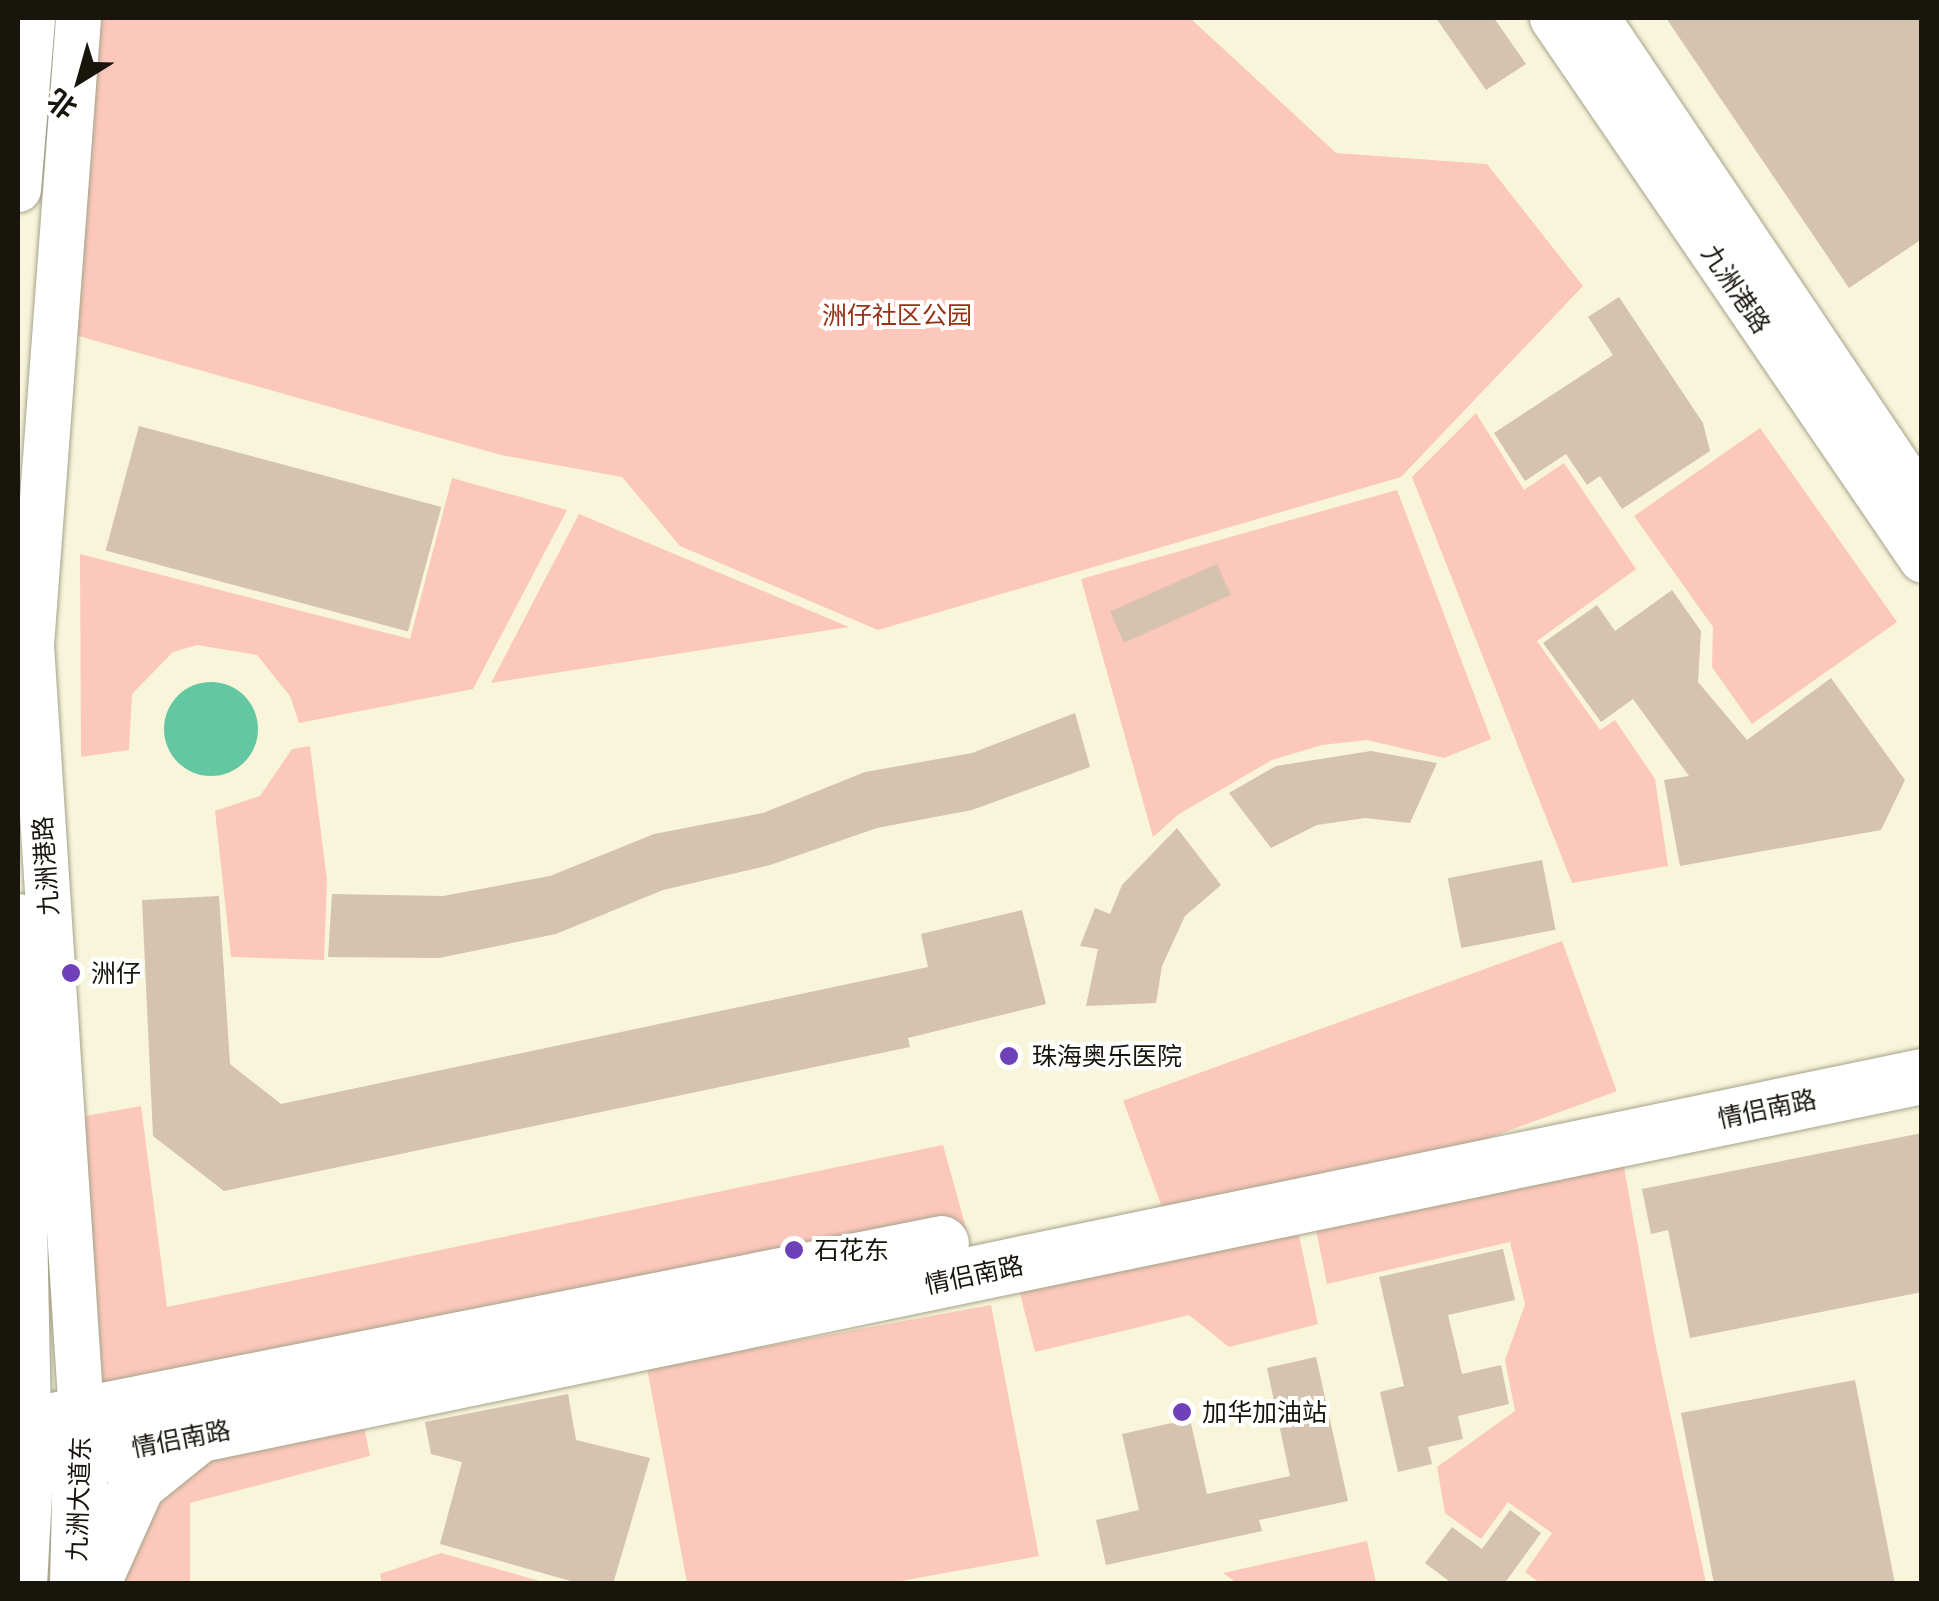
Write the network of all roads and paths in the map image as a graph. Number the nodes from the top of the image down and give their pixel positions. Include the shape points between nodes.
1 (78, 18) edge
2 (1552, 18) edge
3 (1597, 18) edge
4 (28, 29) edge
5 (18, 189) edge
6 (1922, 502) edge
7 (1922, 560) edge
8 (18, 916) edge
9 (1922, 1041) edge
10 (1922, 1076) edge
11 (198, 1436) junction
12 (80, 1437) junction
13 (22, 1448) edge
14 (19, 1584) edge
15 (76, 1584) edge
16 (92, 1584) edge

1 - 12 street, 九洲港路 via 31,645
2 - 7 street, 九洲港路
3 - 6 street, 九洲港路
4 - 5 street
8 - 13 street, 九洲港路
9 - 12 main road, 情侣南路
10 - 11 main road, 情侣南路
11 - 12 main road, 情侣南路
11 - 16 main road via 137,1484
12 - 13 main road, 情侣南路
12 - 15 main road, 九洲大道东
13 - 14 main road

